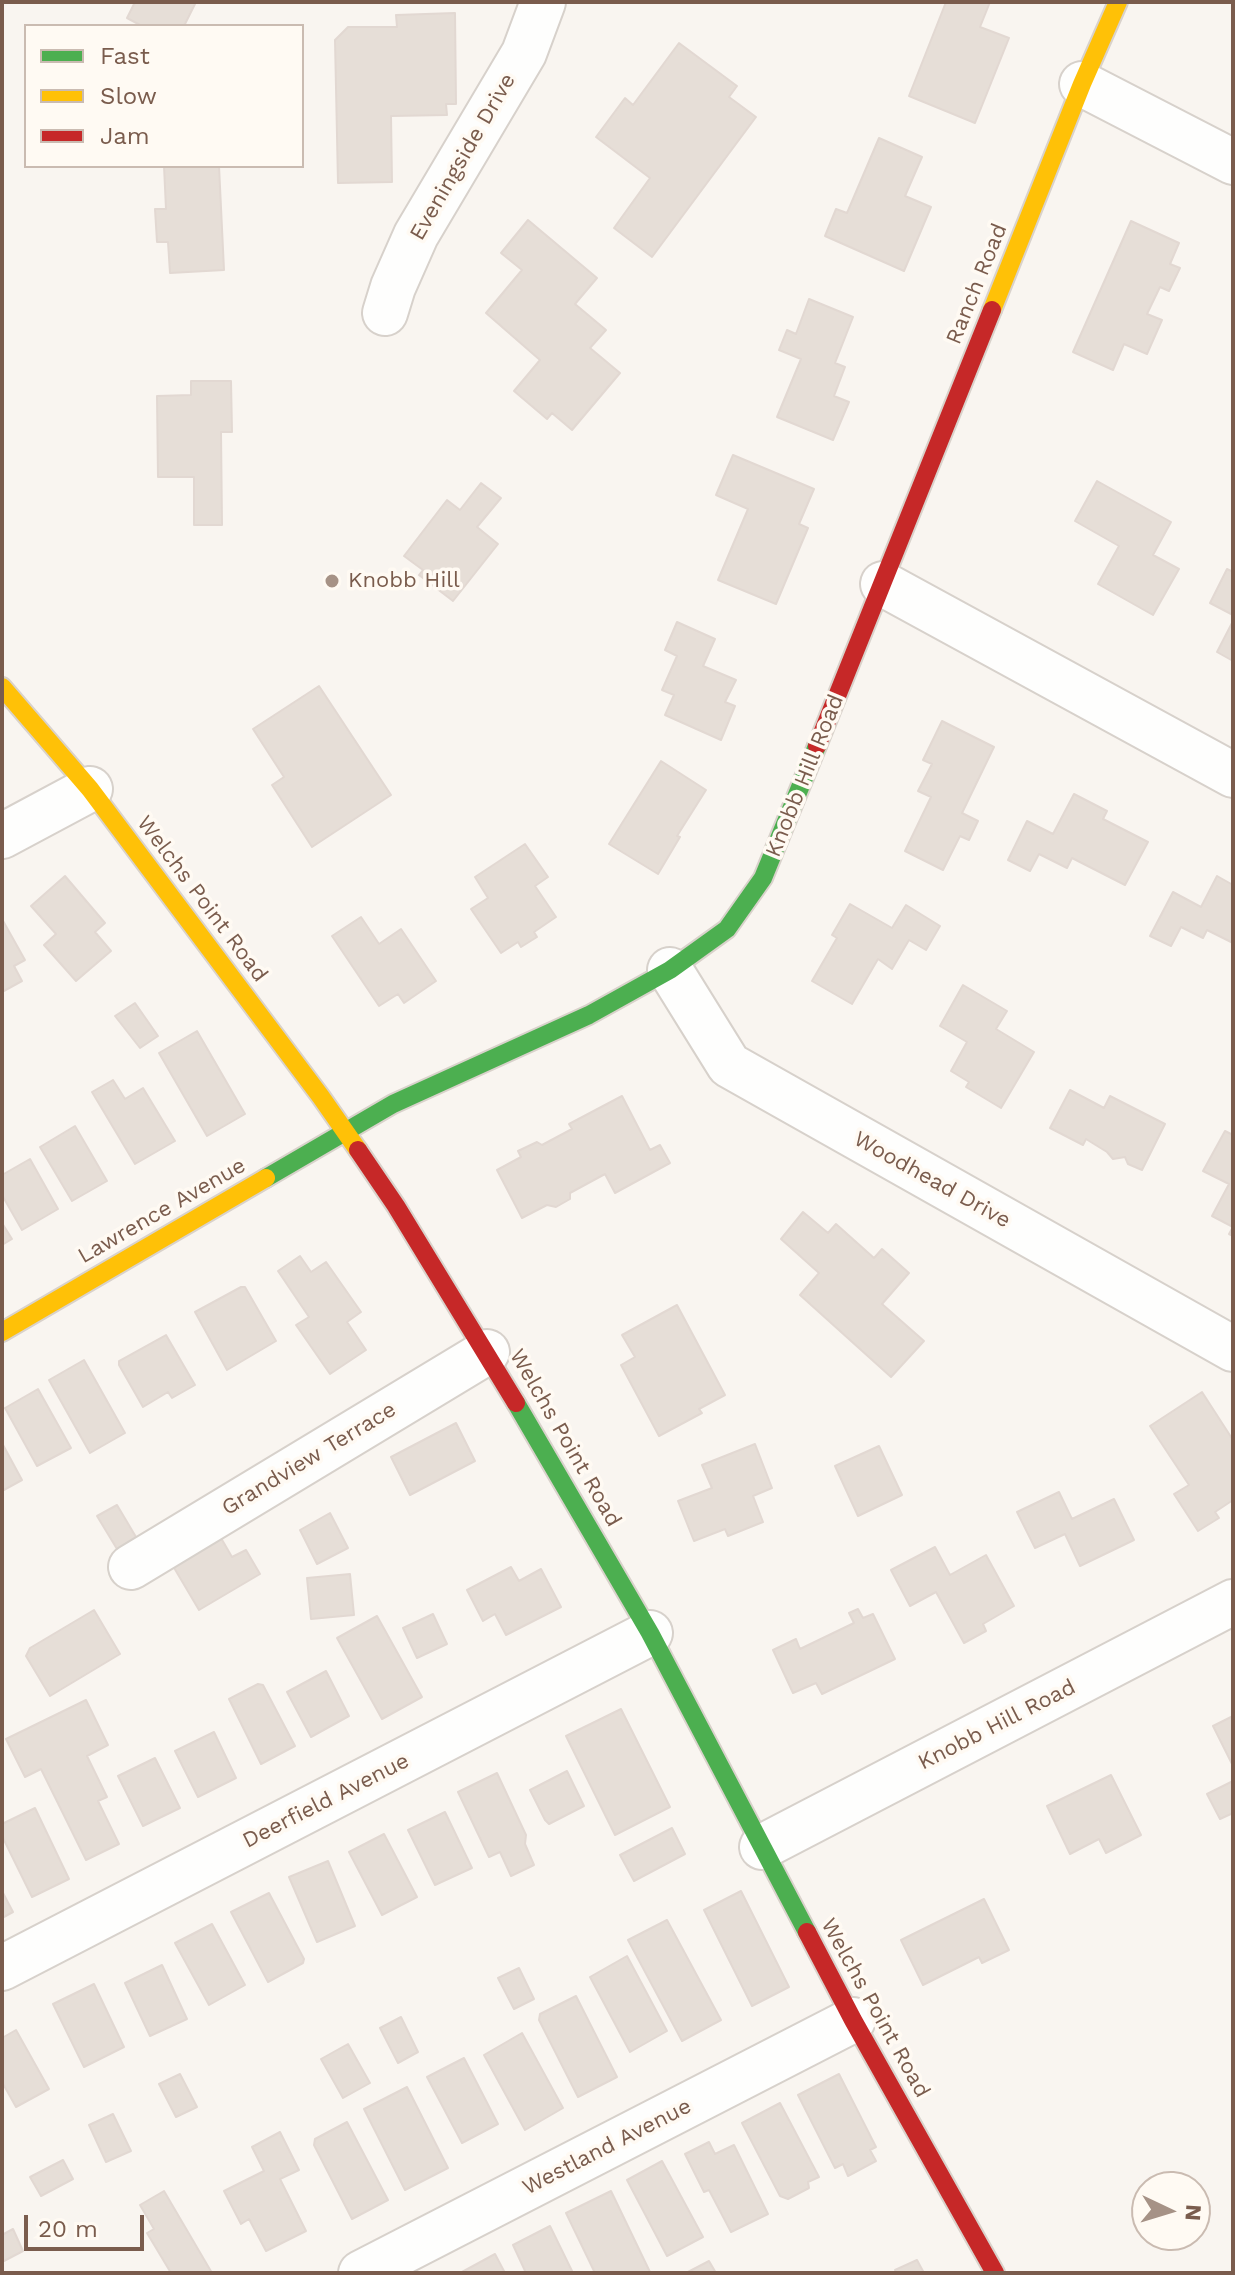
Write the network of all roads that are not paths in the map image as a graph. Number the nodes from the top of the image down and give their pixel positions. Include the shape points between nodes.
1 (543, 2) edge
2 (1118, 2) edge
3 (1082, 84) junction
4 (1233, 162) edge
5 (385, 313) dead end
6 (883, 584) junction
7 (2, 687) edge
8 (1233, 775) edge
9 (90, 789) junction
10 (2, 836) edge
11 (670, 970) junction
12 (346, 1131) junction
13 (2, 1332) edge
14 (1233, 1349) edge
15 (487, 1352) junction
16 (131, 1567) dead end
17 (1233, 1602) edge
18 (650, 1633) junction
19 (762, 1847) junction
20 (2, 1968) edge
21 (853, 2020) junction
22 (361, 2273) edge
23 (995, 2273) edge

1 - 5 street, Eveningside Drive via 524,53 416,235
2 - 3 main road, Ranch Road
3 - 4 street
3 - 6 main road, Ranch Road
6 - 8 street
6 - 11 main road, Knobb Hill Road via 763,878 727,929
7 - 9 main road, Welchs Point Road
9 - 10 street
9 - 12 main road, Welchs Point Road
11 - 12 main road, Knobb Hill Road via 589,1015 393,1104
11 - 14 street, Woodhead Drive via 729,1065
12 - 13 main road, Lawrence Avenue
12 - 15 main road, Welchs Point Road
15 - 16 street, Grandview Terrace
15 - 18 main road, Welchs Point Road
17 - 19 street, Knobb Hill Road
18 - 19 main road, Welchs Point Road
18 - 20 street, Deerfield Avenue
19 - 21 main road, Welchs Point Road
21 - 22 street, Westland Avenue
21 - 23 main road, Welchs Point Road

